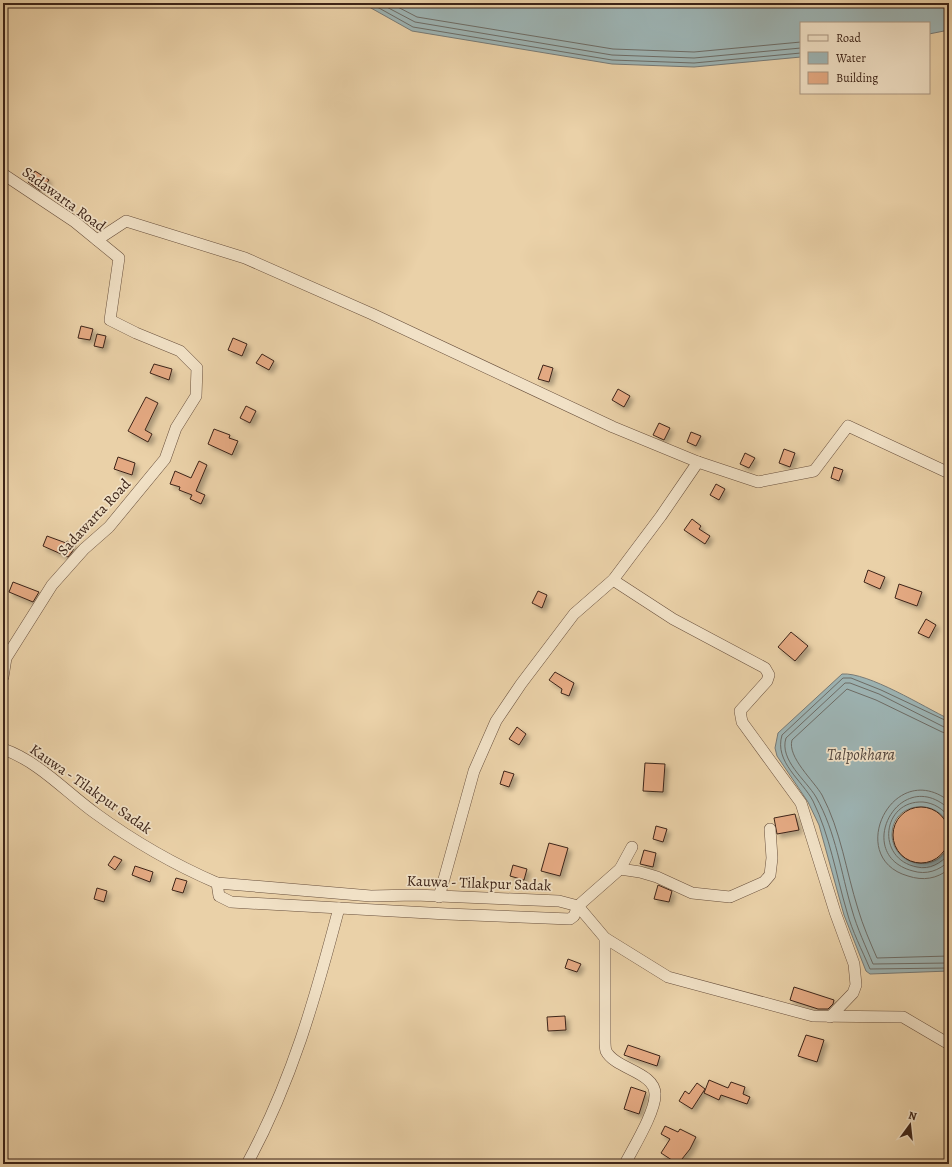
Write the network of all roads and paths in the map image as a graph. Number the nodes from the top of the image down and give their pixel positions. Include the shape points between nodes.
1 (3, 174) edge
2 (97, 240) junction
3 (698, 462) junction
4 (949, 473) edge
5 (613, 580) junction
6 (3, 677) edge
7 (6, 750) edge
8 (770, 829) dead end
9 (632, 847) dead end
10 (620, 869) junction
11 (217, 883) junction
12 (439, 897) junction
13 (578, 906) junction
14 (339, 908) junction
15 (605, 938) junction
16 (830, 1017) junction
17 (949, 1044) edge
18 (247, 1164) edge
19 (625, 1164) edge

1 - 2 street, Sadawarta Road via 75,222
2 - 3 street via 126,221 246,258 613,427
2 - 6 street, Sadawarta Road via 119,258 110,320 136,334 180,351 197,368 196,396 176,428 165,459 109,527 84,549 52,585 6,658
3 - 4 street via 758,482 814,471 848,426
3 - 5 street
5 - 12 street via 574,614 496,722 474,770
5 - 16 street via 673,619 765,668 769,675 767,681 740,711 742,722 801,803 854,964 856,985 853,993
7 - 11 street, Kauwa - Tilakpur Sadak via 34,766 95,814 141,843
8 - 10 street via 770,874 764,882 730,897 692,893 657,877
9 - 10 street
10 - 13 street
11 - 12 street, Kauwa - Tilakpur Sadak via 322,893
11 - 14 street via 219,896 231,902
12 - 13 street, Kauwa - Tilakpur Sadak via 558,902
13 - 14 street via 570,919
13 - 15 street
14 - 18 street via 295,1060 267,1127
15 - 16 street via 668,978 813,1016
15 - 19 street via 606,1052 650,1080 655,1093 651,1111
16 - 17 street via 903,1017

